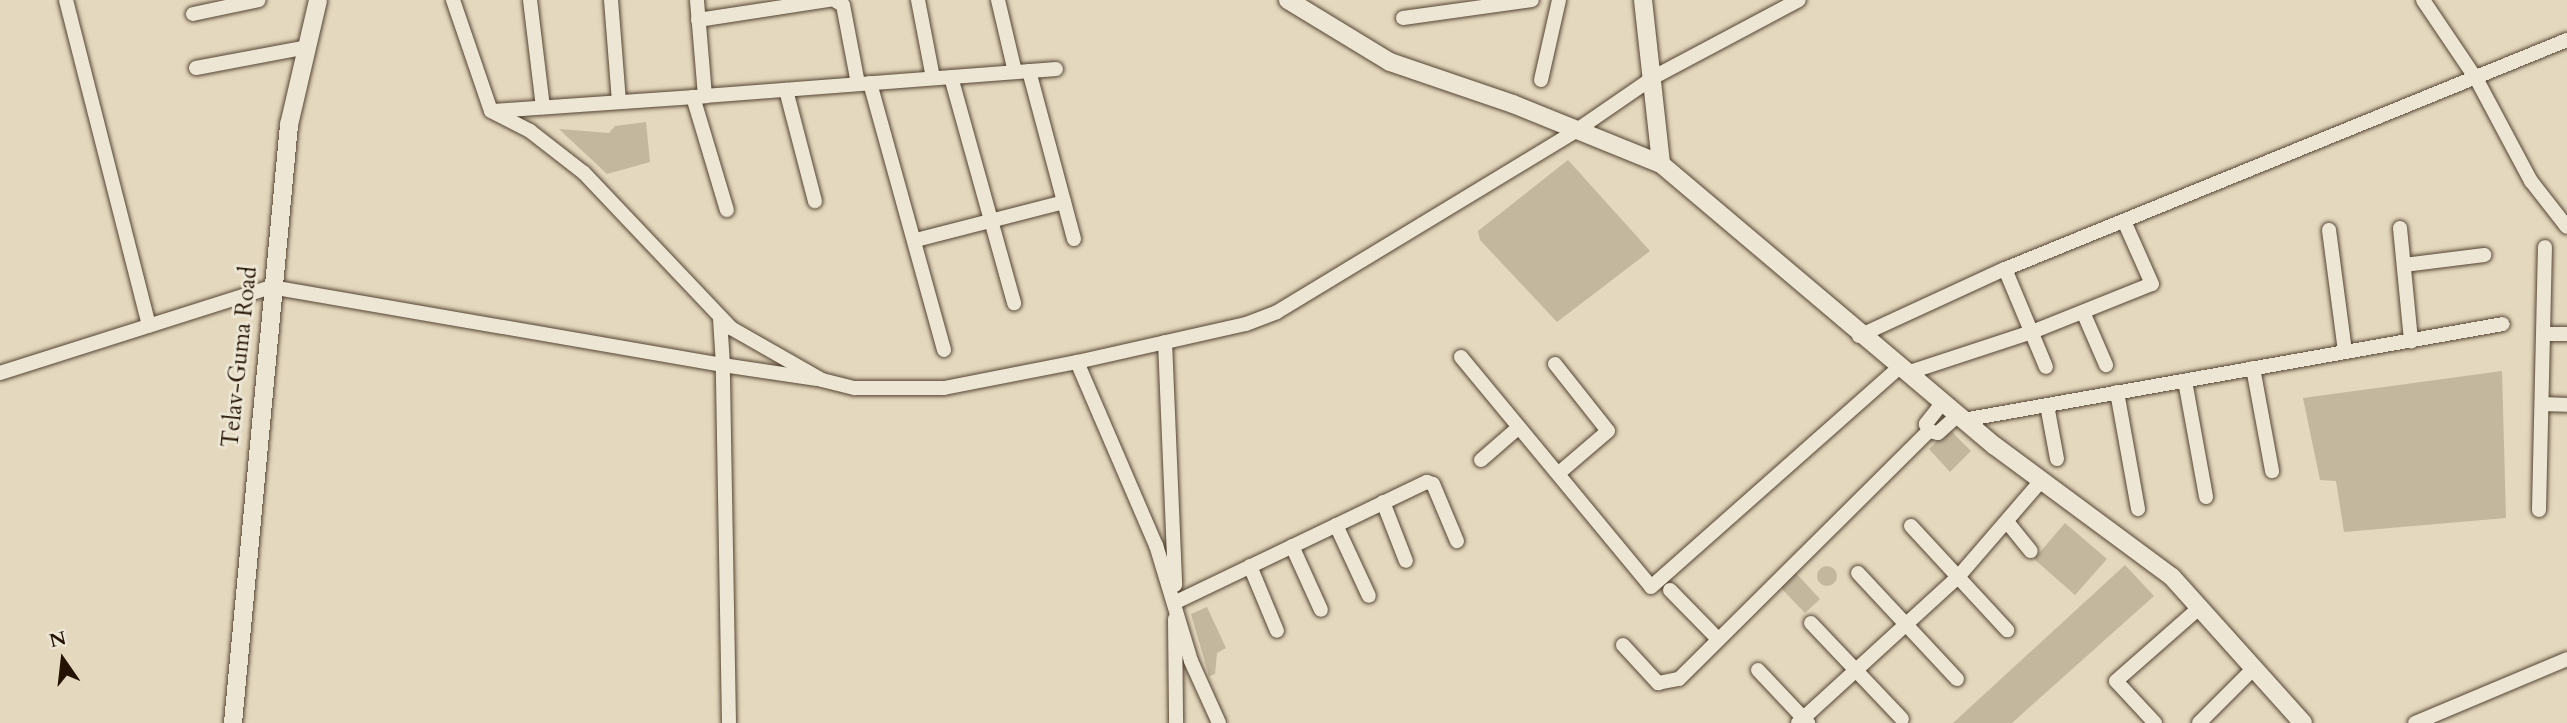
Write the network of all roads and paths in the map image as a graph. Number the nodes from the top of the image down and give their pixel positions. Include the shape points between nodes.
1 (66, 0) edge
2 (259, 0) edge
3 (318, 0) edge
4 (453, 0) edge
5 (530, 0) edge
6 (611, 0) edge
7 (697, 0) edge
8 (832, 0) edge
9 (918, 0) edge
10 (998, 0) edge
11 (1290, 0) edge
12 (1532, 0) edge
13 (1559, 0) edge
14 (1643, 0) edge
15 (1799, 0) edge
16 (2423, 0) edge
17 (193, 14) dead end
18 (1403, 18) dead end
19 (698, 20) junction
20 (2567, 40) edge
21 (307, 47) junction
22 (196, 68) dead end
23 (1056, 69) dead end
24 (1022, 71) junction
25 (951, 77) junction
26 (1654, 77) junction
27 (933, 78) junction
28 (1541, 80) dead end
29 (2477, 80) junction
30 (864, 84) junction
31 (786, 90) junction
32 (699, 96) junction
33 (619, 102) junction
34 (543, 107) junction
35 (491, 111) junction
36 (1577, 130) junction
37 (1661, 164) junction
38 (815, 201) dead end
39 (1065, 202) junction
40 (727, 210) dead end
41 (991, 220) junction
42 (2124, 221) junction
43 (2400, 228) dead end
44 (2567, 228) edge
45 (2329, 230) dead end
46 (1074, 239) dead end
47 (916, 240) junction
48 (2545, 247) dead end
49 (2484, 255) dead end
50 (2404, 265) junction
51 (2005, 269) junction
52 (271, 287) junction
53 (1014, 303) dead end
54 (2083, 312) junction
55 (720, 318) junction
56 (2503, 324) dead end
57 (149, 326) junction
58 (2032, 332) junction
59 (2544, 334) junction
60 (2567, 334) edge
61 (1859, 336) junction
62 (2411, 341) junction
63 (1165, 342) junction
64 (944, 350) dead end
65 (2344, 352) junction
66 (1461, 358) dead end
67 (1077, 362) junction
68 (1555, 364) dead end
69 (723, 365) junction
70 (2106, 365) dead end
71 (2046, 367) dead end
72 (2253, 368) junction
73 (1904, 370) junction
74 (0, 373) edge
75 (822, 380) junction
76 (2185, 381) junction
77 (2117, 392) junction
78 (1943, 402) junction
79 (2542, 404) junction
80 (2047, 405) junction
81 (2567, 405) edge
82 (1961, 417) junction
83 (1519, 427) junction
84 (1929, 431) junction
85 (2057, 459) dead end
86 (1481, 460) dead end
87 (2272, 471) dead end
88 (1559, 473) junction
89 (2041, 481) junction
90 (2206, 497) dead end
91 (1383, 502) junction
92 (2138, 509) dead end
93 (2539, 510) dead end
94 (2008, 523) junction
95 (1336, 525) junction
96 (1911, 526) dead end
97 (1457, 541) dead end
98 (1292, 546) junction
99 (2031, 551) dead end
100 (1406, 561) dead end
101 (1250, 566) junction
102 (1858, 573) dead end
103 (1958, 577) junction
104 (1670, 590) dead end
105 (1368, 596) dead end
106 (1175, 602) junction
107 (2199, 608) junction
108 (1321, 610) dead end
109 (1811, 623) dead end
110 (1906, 624) junction
111 (2007, 630) dead end
112 (1277, 631) dead end
113 (1718, 639) junction
114 (1623, 645) dead end
115 (2567, 659) edge
116 (2253, 669) junction
117 (1758, 670) dead end
118 (1856, 671) junction
119 (1957, 679) dead end
120 (1902, 719) dead end
121 (1803, 721) edge
122 (233, 723) edge
123 (729, 723) edge
124 (1176, 723) edge
125 (1219, 723) edge
126 (2155, 723) edge
127 (2199, 723) edge
128 (2303, 723) edge
129 (2415, 723) edge

1 - 57 street
2 - 17 street
3 - 21 street, Telav-Guma Road
4 - 35 street
5 - 34 street
6 - 33 street
7 - 19 street
8 - 19 street
8 - 30 street via 843,5
9 - 27 street
10 - 24 street
11 - 36 street via 1391,62
12 - 18 street
13 - 28 street
14 - 26 street
15 - 26 street
16 - 29 street
19 - 32 street
20 - 29 street
21 - 22 street
21 - 52 street, Telav-Guma Road via 289,125
23 - 24 street
24 - 25 street
24 - 39 street
25 - 27 street
25 - 41 street
26 - 36 street
26 - 37 street
27 - 30 street
29 - 42 street
29 - 44 street via 2531,181
30 - 31 street
30 - 47 street
31 - 32 street
31 - 38 street
32 - 33 street
32 - 40 street
33 - 34 street
34 - 35 street
35 - 55 street via 530,131 584,173
36 - 37 street
36 - 63 street via 1277,312
37 - 61 street
39 - 41 street
39 - 46 street
41 - 47 street
41 - 53 street
42 - 51 street
42 - 54 street via 2152,284
43 - 50 street
45 - 65 street
47 - 64 street
48 - 59 street
49 - 50 street
50 - 62 street
51 - 58 street
51 - 61 street
52 - 57 street
52 - 69 street
52 - 122 street, Telav-Guma Road
54 - 58 street
54 - 70 street
55 - 69 street
55 - 75 street
56 - 62 street
57 - 74 street
58 - 71 street
58 - 73 street
59 - 60 street
59 - 79 street
61 - 73 street
62 - 65 street
63 - 67 street
63 - 106 street
65 - 72 street
66 - 83 street
67 - 75 street via 919,391 855,388
67 - 106 street via 1156,545
68 - 88 street via 1608,431
69 - 75 street
69 - 123 street
72 - 76 street
72 - 87 street
73 - 78 street
73 - 88 street via 1651,587
76 - 77 street
76 - 90 street
77 - 80 street
77 - 92 street
78 - 82 street
78 - 84 street via 1926,424
79 - 81 street
79 - 93 street
80 - 82 street
80 - 85 street
82 - 84 street via 1938,433
82 - 89 street
83 - 86 street
83 - 88 street
84 - 113 street
89 - 94 street
89 - 107 street via 2172,577
91 - 95 street
91 - 97 street via 1433,484
91 - 100 street
94 - 99 street
94 - 103 street
95 - 98 street
95 - 105 street
96 - 103 street
98 - 101 street
98 - 108 street
101 - 106 street
101 - 112 street
102 - 110 street
103 - 110 street
103 - 111 street
104 - 113 street
106 - 124 street
106 - 125 street via 1191,661
107 - 116 street
107 - 126 street via 2116,681
109 - 118 street
110 - 118 street
110 - 119 street
113 - 114 street via 1668,684 1658,683
115 - 129 street
116 - 127 street
116 - 128 street
117 - 121 street
118 - 120 street
118 - 121 street

